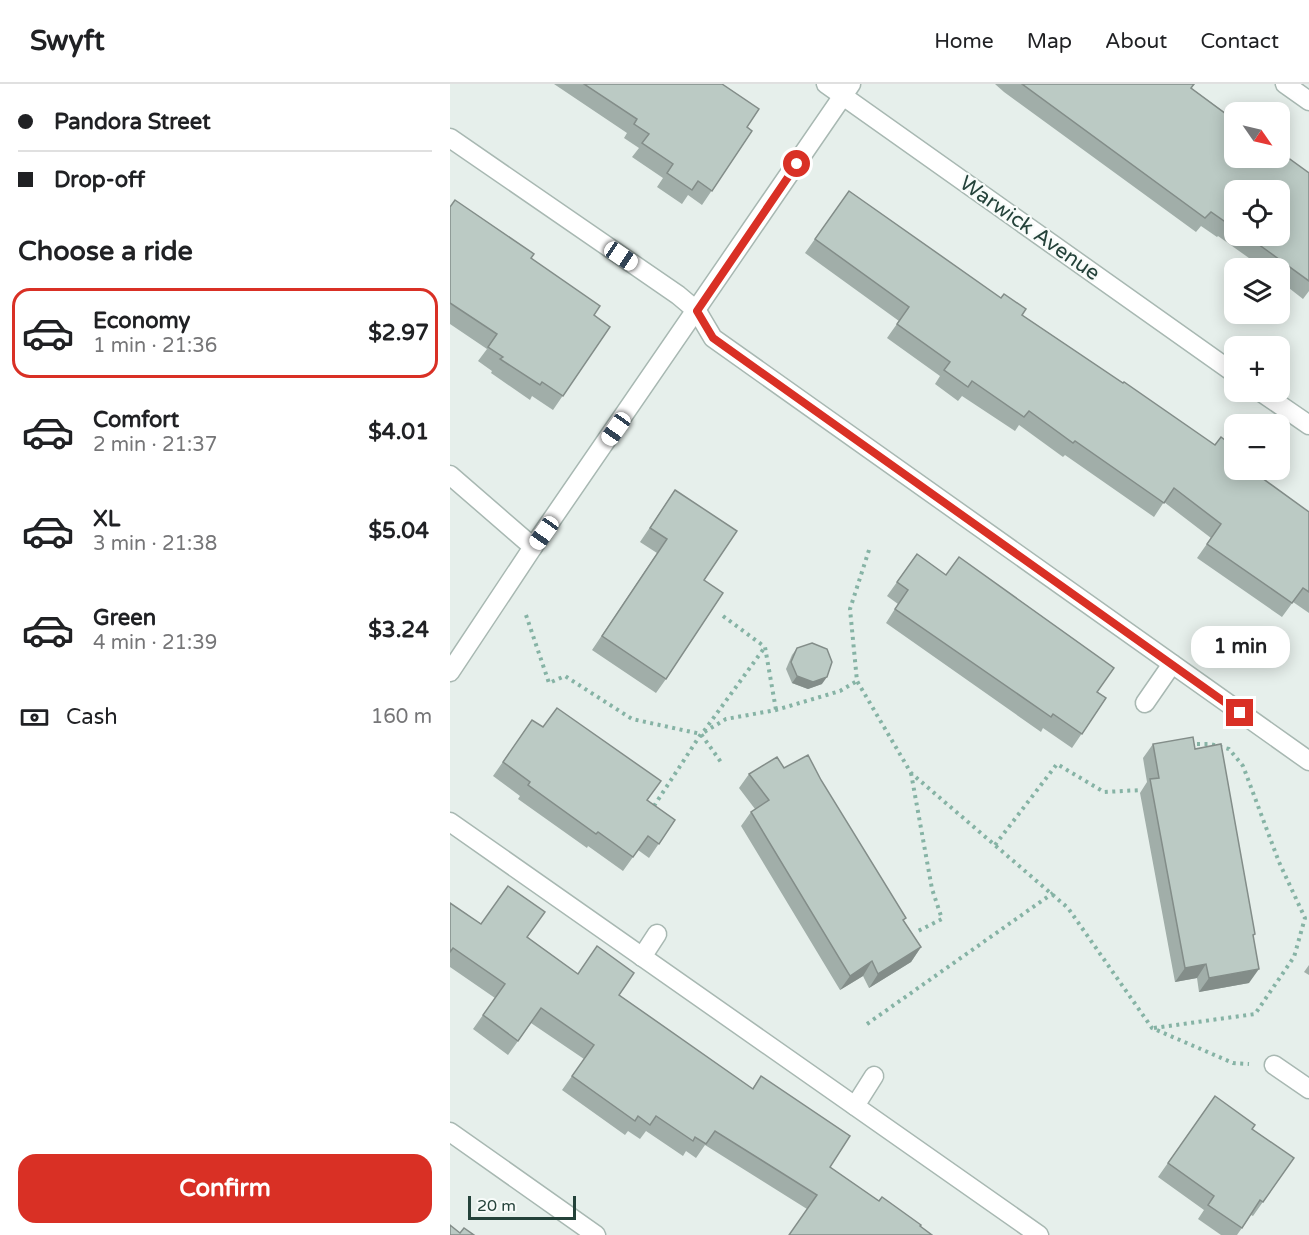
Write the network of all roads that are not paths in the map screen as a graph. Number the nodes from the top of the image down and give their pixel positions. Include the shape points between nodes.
1 (826, 84) edge
2 (1285, 84) edge
3 (847, 90) edge
4 (1309, 101) edge
5 (450, 138) edge
6 (697, 311) junction
7 (1224, 366) edge
8 (1276, 402) edge
9 (1309, 425) edge
10 (450, 475) edge
11 (533, 547) junction
12 (1172, 664) junction
13 (450, 672) edge
14 (1145, 703) dead end
15 (1309, 761) edge
16 (450, 822) edge
17 (657, 934) dead end
18 (642, 957) junction
19 (1274, 1065) road end
20 (874, 1076) dead end
21 (1309, 1089) edge
22 (855, 1106) junction
23 (450, 1132) edge
24 (596, 1235) edge
25 (1039, 1235) edge

1 - 3 street, Warwick Avenue
2 - 4 street
3 - 6 street
3 - 7 street, Warwick Avenue
5 - 6 street
6 - 11 street
6 - 12 street via 713,338
8 - 9 street
10 - 11 street
11 - 13 street
12 - 14 street
12 - 15 street
16 - 18 street
17 - 18 street
18 - 22 street
19 - 21 street
20 - 22 street
22 - 25 street
23 - 24 street

